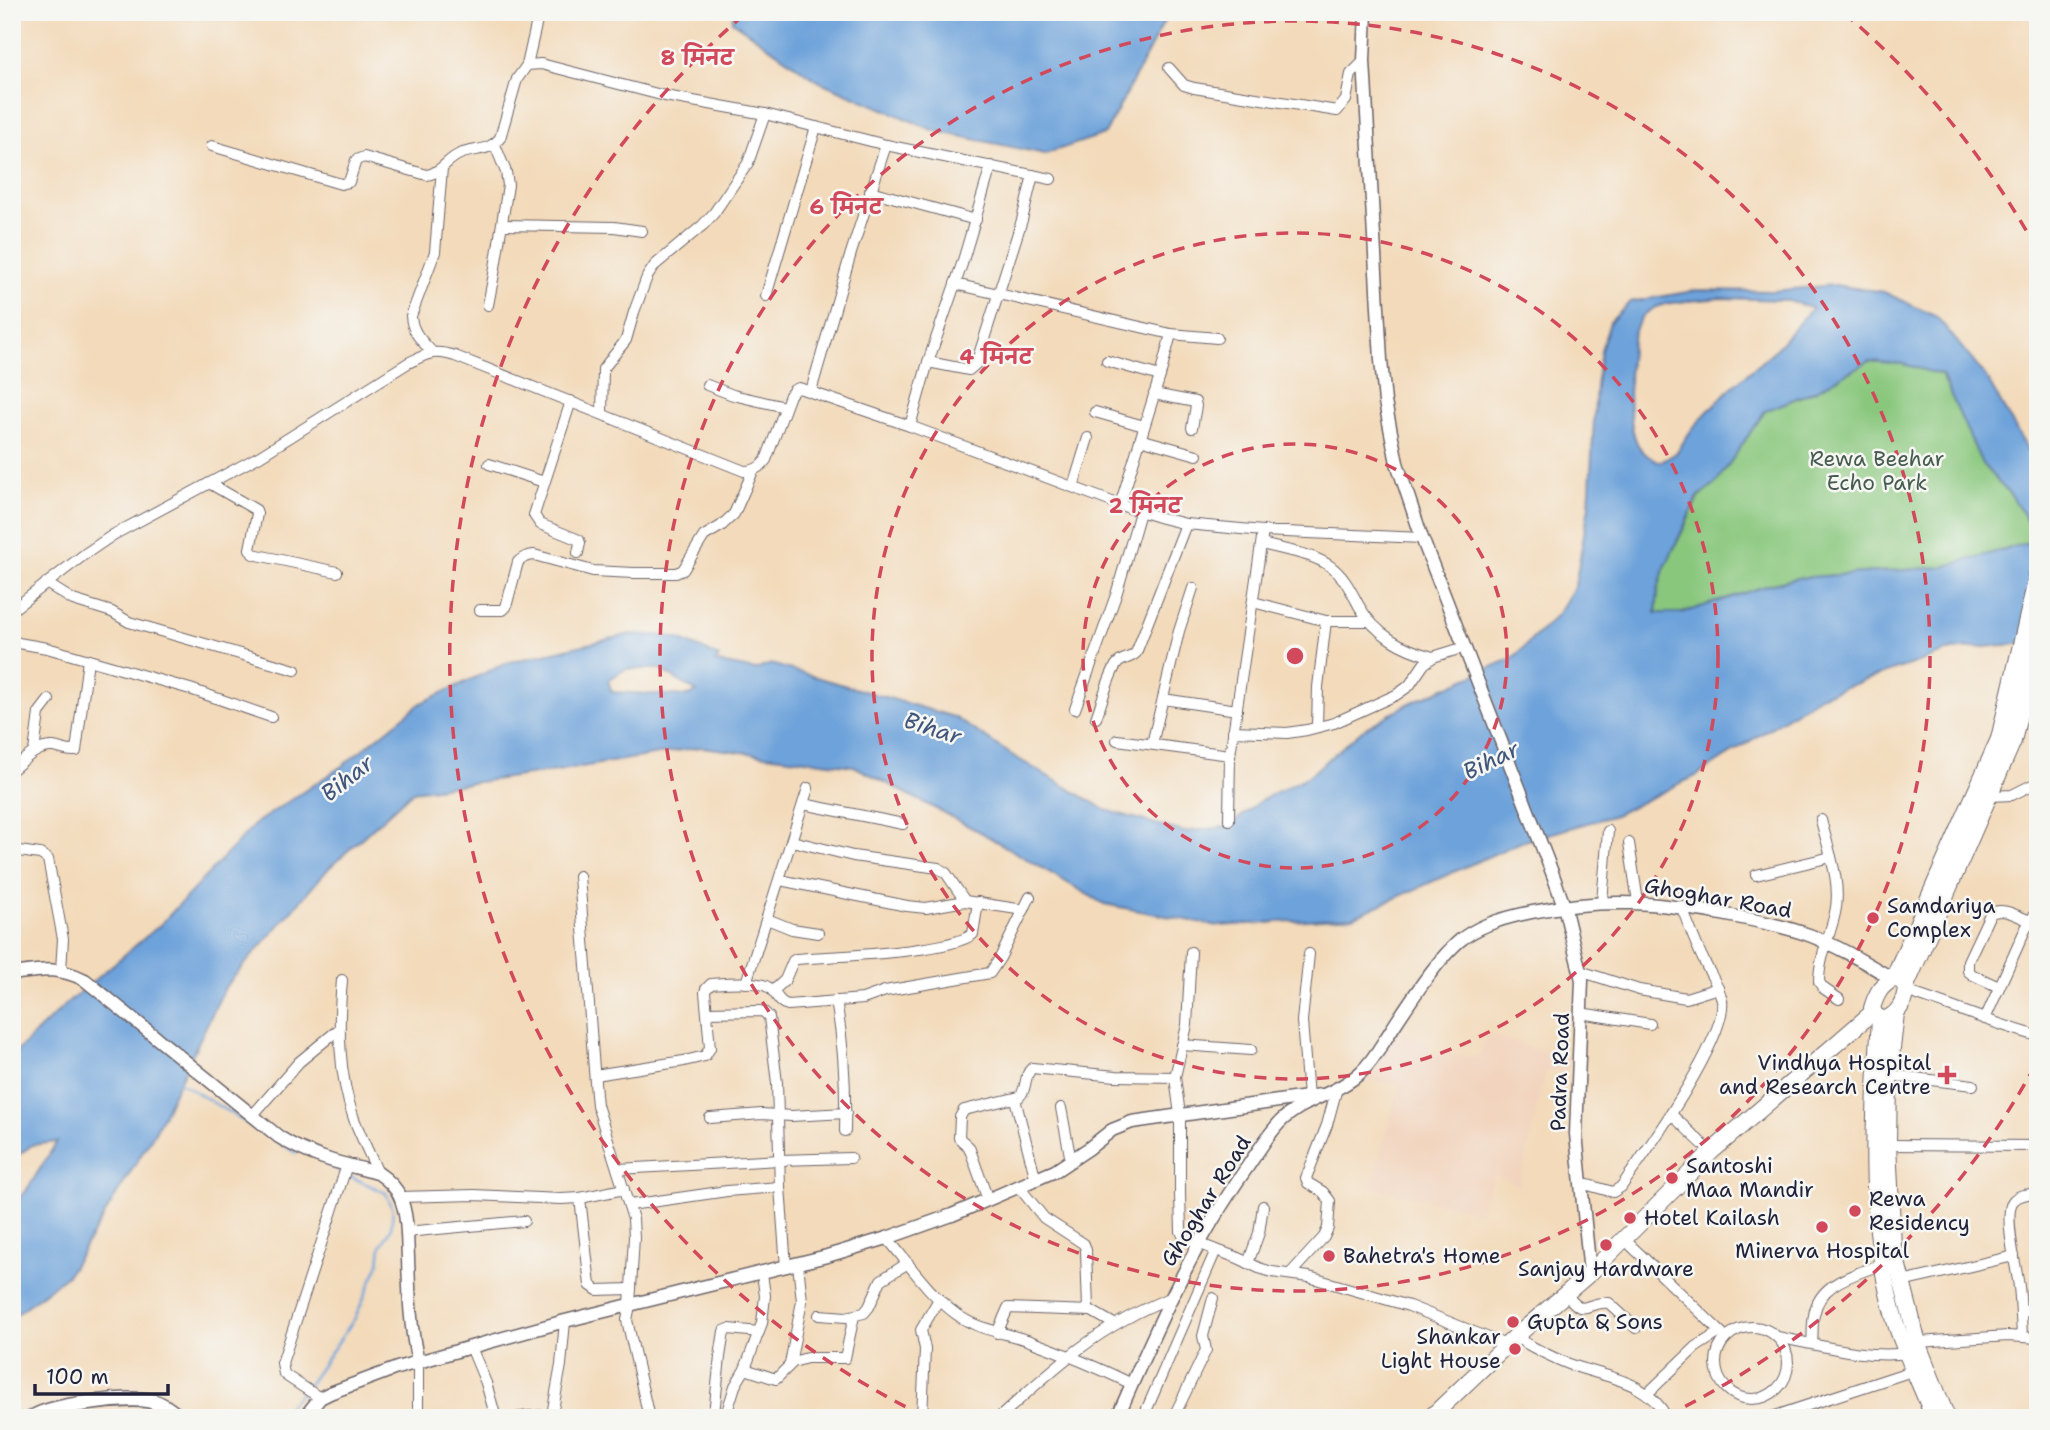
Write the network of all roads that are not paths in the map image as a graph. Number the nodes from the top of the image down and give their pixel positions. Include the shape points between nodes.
1 (539, 12) edge
2 (1366, 12) edge
3 (1364, 61) junction
4 (527, 65) junction
5 (1169, 68) dead end
6 (765, 114) junction
7 (816, 127) junction
8 (495, 145) junction
9 (886, 145) junction
10 (212, 146) dead end
11 (991, 166) junction
12 (442, 168) junction
13 (1033, 175) junction
14 (1051, 178) dead end
15 (870, 191) junction
16 (976, 220) junction
17 (502, 225) junction
18 (642, 231) dead end
19 (955, 284) junction
20 (999, 295) junction
21 (766, 296) dead end
22 (488, 305) dead end
23 (1171, 334) junction
24 (1217, 338) dead end
25 (432, 352) junction
26 (1107, 361) dead end
27 (928, 362) junction
28 (1160, 376) junction
29 (707, 385) dead end
30 (811, 391) junction
31 (1154, 394) junction
32 (571, 401) junction
33 (785, 407) junction
34 (1095, 412) dead end
35 (602, 414) junction
36 (910, 426) junction
37 (1144, 426) junction
38 (1192, 428) dead end
39 (1088, 438) dead end
40 (1140, 439) junction
41 (1197, 455) dead end
42 (489, 464) dead end
43 (752, 471) junction
44 (544, 482) junction
45 (209, 483) junction
46 (1073, 488) junction
47 (1120, 505) junction
48 (1140, 512) junction
49 (1186, 524) junction
50 (1263, 531) junction
51 (1422, 538) junction
52 (1262, 544) junction
53 (578, 553) dead end
54 (337, 572) dead end
55 (2038, 572) edge
56 (46, 583) junction
57 (1194, 588) dead end
58 (1253, 602) junction
59 (12, 610) edge
60 (480, 610) dead end
61 (1326, 621) junction
62 (1369, 621) junction
63 (2038, 634) edge
64 (12, 639) edge
65 (1468, 652) junction
66 (1433, 657) junction
67 (88, 660) junction
68 (295, 670) dead end
69 (1163, 699) junction
70 (49, 700) dead end
71 (1075, 709) dead end
72 (1237, 710) junction
73 (271, 717) dead end
74 (1097, 718) dead end
75 (1317, 727) junction
76 (2009, 729) junction
77 (1233, 731) junction
78 (1117, 740) dead end
79 (1152, 744) junction
80 (34, 752) junction
81 (1230, 755) junction
82 (12, 770) edge
83 (2038, 782) edge
84 (808, 788) dead end
85 (1990, 796) junction
86 (803, 804) junction
87 (1229, 820) dead end
88 (1821, 820) dead end
89 (903, 824) dead end
90 (1608, 831) dead end
91 (792, 841) junction
92 (1629, 843) dead end
93 (12, 849) edge
94 (1830, 857) junction
95 (1756, 875) dead end
96 (579, 876) dead end
97 (780, 880) junction
98 (1030, 897) dead end
99 (965, 901) junction
100 (978, 902) junction
101 (1602, 902) junction
102 (1638, 902) junction
103 (1564, 906) junction
104 (1681, 906) junction
105 (2038, 909) edge
106 (1024, 910) junction
107 (767, 919) junction
108 (2030, 921) junction
109 (818, 933) dead end
110 (1826, 942) junction
111 (1191, 952) dead end
112 (1309, 954) dead end
113 (61, 970) junction
114 (1580, 971) junction
115 (12, 974) edge
116 (342, 980) dead end
117 (746, 983) junction
118 (1901, 985) junction
119 (1999, 987) junction
120 (1718, 988) junction
121 (773, 990) junction
122 (1839, 999) dead end
123 (836, 1001) junction
124 (707, 1012) junction
125 (1580, 1013) junction
126 (1883, 1015) junction
127 (1985, 1019) junction
128 (1650, 1024) dead end
129 (338, 1030) junction
130 (2038, 1036) edge
131 (1182, 1045) junction
132 (1251, 1050) dead end
133 (594, 1075) junction
134 (1889, 1075) junction
135 (1175, 1077) junction
136 (1973, 1085) dead end
137 (1337, 1088) junction
138 (1315, 1096) junction
139 (1015, 1099) junction
140 (1061, 1108) dead end
141 (846, 1113) junction
142 (1671, 1114) junction
143 (1180, 1115) junction
144 (252, 1116) junction
145 (778, 1116) junction
146 (710, 1118) dead end
147 (845, 1131) dead end
148 (1888, 1145) junction
149 (2038, 1146) edge
150 (1711, 1152) junction
151 (851, 1158) dead end
152 (780, 1160) junction
153 (1071, 1161) junction
154 (347, 1165) junction
155 (618, 1169) junction
156 (379, 1173) junction
157 (1036, 1180) junction
158 (1581, 1183) junction
159 (780, 1187) junction
160 (1019, 1187) junction
161 (624, 1189) junction
162 (2038, 1193) edge
163 (400, 1197) junction
164 (580, 1198) junction
165 (988, 1200) junction
166 (630, 1205) junction
167 (1263, 1206) dead end
168 (524, 1221) dead end
169 (407, 1231) junction
170 (887, 1238) junction
171 (1624, 1239) junction
172 (1199, 1244) junction
173 (1216, 1250) junction
174 (2014, 1256) junction
175 (908, 1263) junction
176 (1248, 1263) junction
177 (1882, 1264) junction
178 (792, 1265) junction
179 (762, 1273) junction
180 (1590, 1273) junction
181 (1290, 1274) junction
182 (1902, 1282) junction
183 (631, 1289) junction
184 (1565, 1293) junction
185 (1170, 1298) junction
186 (1213, 1298) dead end
187 (939, 1299) junction
188 (2038, 1303) edge
189 (630, 1305) junction
190 (1091, 1311) junction
191 (2021, 1314) junction
192 (819, 1315) dead end
193 (854, 1316) junction
194 (565, 1321) junction
195 (1114, 1324) junction
196 (1636, 1328) dead end
197 (759, 1332) junction
198 (997, 1333) junction
199 (1723, 1335) junction
200 (2022, 1336) junction
201 (1777, 1337) junction
202 (2038, 1338) edge
203 (1511, 1341) junction
204 (1812, 1343) junction
205 (471, 1347) junction
206 (1911, 1348) junction
207 (1068, 1355) junction
208 (418, 1362) junction
209 (790, 1364) junction
210 (745, 1369) junction
211 (1915, 1370) junction
212 (1132, 1384) junction
213 (1648, 1393) junction
214 (320, 1398) junction
215 (714, 1414) junction
216 (552, 1415) junction
217 (728, 1417) edge
218 (32, 1418) edge
219 (180, 1418) edge
220 (304, 1418) edge
221 (418, 1418) edge
222 (496, 1418) edge
223 (514, 1418) edge
224 (571, 1418) edge
225 (649, 1418) edge
226 (700, 1418) edge
227 (922, 1418) edge
228 (999, 1418) edge
229 (1116, 1418) edge
230 (1143, 1418) edge
231 (1177, 1418) edge
232 (1430, 1418) edge
233 (1667, 1418) edge
234 (1769, 1418) edge
235 (1934, 1418) edge
236 (1947, 1418) edge

1 - 4 street
2 - 3 street, Padra Road
3 - 5 street via 1351,74 1346,100 1337,111 1194,88 1184,85
3 - 51 street, Padra Road via 1385,402 1397,463
4 - 6 street via 541,64 665,96
4 - 8 street via 517,79
6 - 7 street
6 - 35 street via 753,154 714,214 651,270 625,340 603,369
7 - 9 street
7 - 21 street
8 - 12 street via 456,155
8 - 17 street via 508,177
9 - 11 street
9 - 15 street
10 - 12 street via 341,184 349,182 356,160 363,157 427,175
11 - 13 street
11 - 16 street
12 - 25 street via 435,252 411,316 415,332
13 - 14 street
13 - 20 street
15 - 16 street
15 - 30 street
16 - 19 street
17 - 18 street
17 - 22 street
19 - 20 street
19 - 27 street
20 - 23 street
20 - 27 street via 974,367 964,370
23 - 24 street
23 - 28 street
25 - 32 street via 455,356
25 - 45 street
26 - 28 street
27 - 36 street
28 - 31 street
29 - 33 street
30 - 33 street via 794,390
30 - 36 street
31 - 37 street
31 - 38 street via 1195,402
32 - 35 street
32 - 44 street
33 - 43 street via 766,460
34 - 37 street
35 - 43 street
36 - 46 street
37 - 40 street
39 - 46 street
40 - 41 street
40 - 47 street
42 - 44 street
43 - 60 street via 734,514 704,536 683,570 593,571 528,556 518,562 506,607
44 - 53 street via 535,519 579,540
45 - 54 street via 256,510 253,555
45 - 56 street via 113,535
46 - 47 street
47 - 48 street
48 - 49 street
48 - 71 street
49 - 50 street
49 - 74 street via 1136,653 1115,667
50 - 51 street
50 - 52 street
51 - 65 street, Padra Road
52 - 58 street
52 - 62 street via 1331,567
55 - 76 main road
56 - 59 street
56 - 68 street via 73,600 129,622
57 - 69 street
58 - 61 street
58 - 72 street
61 - 62 street
61 - 75 street
62 - 66 street via 1401,647
63 - 76 main road
64 - 67 street
65 - 66 street
65 - 103 street, Padra Road
66 - 75 street via 1396,695
67 - 73 street
67 - 80 street via 76,751 51,747
69 - 72 street
69 - 79 street
70 - 80 street via 39,713
72 - 77 street
75 - 77 street via 1287,733
76 - 85 main road
76 - 118 main road via 1994,751
77 - 81 street
78 - 79 street
79 - 81 street
80 - 82 street
81 - 87 street
83 - 85 street via 2012,795
84 - 86 street
85 - 118 main road
86 - 89 street
86 - 91 street
88 - 94 street
90 - 101 street
91 - 97 street
91 - 99 street via 853,856 938,868
92 - 102 street
93 - 113 street via 48,859 63,939
94 - 95 street
94 - 110 street via 1837,899
96 - 133 street
97 - 99 street via 907,906 926,908
97 - 107 street
98 - 106 street
99 - 100 street
100 - 106 street
100 - 121 street via 973,934 966,939 930,948 796,959 785,980
101 - 102 street, Ghoghar Road
101 - 103 street, Ghoghar Road
102 - 104 street, Ghoghar Road
103 - 114 street, Padra Road
103 - 137 street, Ghoghar Road via 1500,920 1462,938 1404,1010 1372,1060
104 - 110 street, Ghoghar Road via 1785,927
104 - 120 street
105 - 108 street
106 - 123 street via 990,973
107 - 109 street
107 - 117 street
108 - 119 street
108 - 119 street via 1996,910 1973,949 1968,971
110 - 118 street, Ghoghar Road
110 - 122 street via 1819,982
111 - 131 street
112 - 138 street via 1302,1021
113 - 115 street
113 - 144 street via 85,980
114 - 120 street via 1639,990 1686,998
114 - 125 street, Padra Road
116 - 129 street
117 - 121 street
117 - 124 street via 708,986
118 - 126 main road via 1900,1009
118 - 126 main road via 1884,984 1876,994 1871,1008
118 - 127 street
119 - 127 street
120 - 142 street via 1720,1019
121 - 123 street via 784,1005
123 - 141 street
124 - 133 street via 710,1048 705,1056
124 - 145 street via 767,1014
125 - 128 street
125 - 158 street, Padra Road via 1576,1133
126 - 134 main road
126 - 150 main road
126 - 177 main road via 1874,1123
127 - 130 street
129 - 144 street via 299,1062
129 - 156 street via 347,1097
131 - 132 street
131 - 135 street
133 - 155 street via 597,1105
134 - 136 street
134 - 148 main road
135 - 139 street via 1032,1068 1022,1095
135 - 143 street
137 - 138 street, Ghoghar Road
137 - 181 street via 1306,1178 1330,1201 1328,1228
138 - 143 street
138 - 172 street, Ghoghar Road via 1280,1122
139 - 157 street
139 - 165 street via 967,1109 960,1117 959,1138 969,1147
140 - 153 street
141 - 145 street
141 - 147 street
142 - 150 street
142 - 158 street via 1621,1187 1613,1192
143 - 153 street via 1123,1125
143 - 172 street via 1181,1231 1184,1238
144 - 154 street via 295,1147
145 - 146 street
145 - 152 street
148 - 149 street
148 - 182 main road via 1893,1247
150 - 171 main road
151 - 152 street
152 - 155 street
152 - 159 street
153 - 157 street
154 - 156 street
154 - 214 street via 282,1363 284,1374
155 - 161 street
156 - 163 street
157 - 160 street
158 - 180 street, Padra Road
159 - 166 street
159 - 178 street
160 - 165 street
160 - 190 street via 1044,1219 1084,1244
161 - 164 street
161 - 166 street
162 - 174 street via 2022,1195 2010,1205
163 - 164 street
163 - 169 street
164 - 183 street via 590,1285 597,1290
165 - 170 street
166 - 183 street via 634,1237
167 - 176 street
168 - 169 street
169 - 208 street via 410,1316
170 - 175 street
170 - 178 street
171 - 180 main road
171 - 199 street
172 - 173 street
172 - 185 street, Ghoghar Road
173 - 176 street
173 - 230 street
174 - 182 street
174 - 191 street
175 - 187 street
175 - 193 street via 881,1280 867,1310
176 - 181 street
177 - 204 street via 1825,1290 1814,1315
177 - 206 main road via 1897,1325
178 - 179 street
178 - 209 street via 802,1301
179 - 189 street
179 - 197 street via 765,1305
180 - 184 main road
181 - 203 street via 1400,1303
182 - 206 main road
183 - 189 street
184 - 196 street via 1581,1308 1609,1303
184 - 203 main road
185 - 195 street
185 - 212 street, Ghoghar Road
186 - 231 street via 1203,1336 1206,1350
187 - 198 street via 970,1323
187 - 227 street via 922,1327
188 - 191 street
189 - 194 street
189 - 225 street via 628,1325
190 - 195 street
190 - 198 street via 1008,1308
191 - 200 street
192 - 193 street
193 - 209 street via 845,1358 807,1358
194 - 205 street
194 - 216 street
195 - 207 street
197 - 210 street
197 - 215 street via 724,1331
198 - 207 street
199 - 201 street via 1751,1326
199 - 201 street via 1715,1363 1718,1377 1726,1389 1752,1400 1778,1389 1786,1377 1785,1349
199 - 213 street via 1696,1347
200 - 202 street
200 - 206 street
201 - 204 street
203 - 213 street
203 - 232 main road
204 - 206 street via 1890,1356
205 - 208 street
205 - 222 street
206 - 211 main road
206 - 236 main road
207 - 212 street
207 - 228 street
208 - 214 street
208 - 221 street
209 - 210 street via 776,1379
210 - 217 street via 735,1386
211 - 234 street
211 - 235 main road
212 - 229 street, Ghoghar Road
213 - 233 street
214 - 220 street
215 - 217 street
215 - 226 street
216 - 223 street
216 - 224 street
218 - 219 main road via 100,1401 138,1399 161,1404

